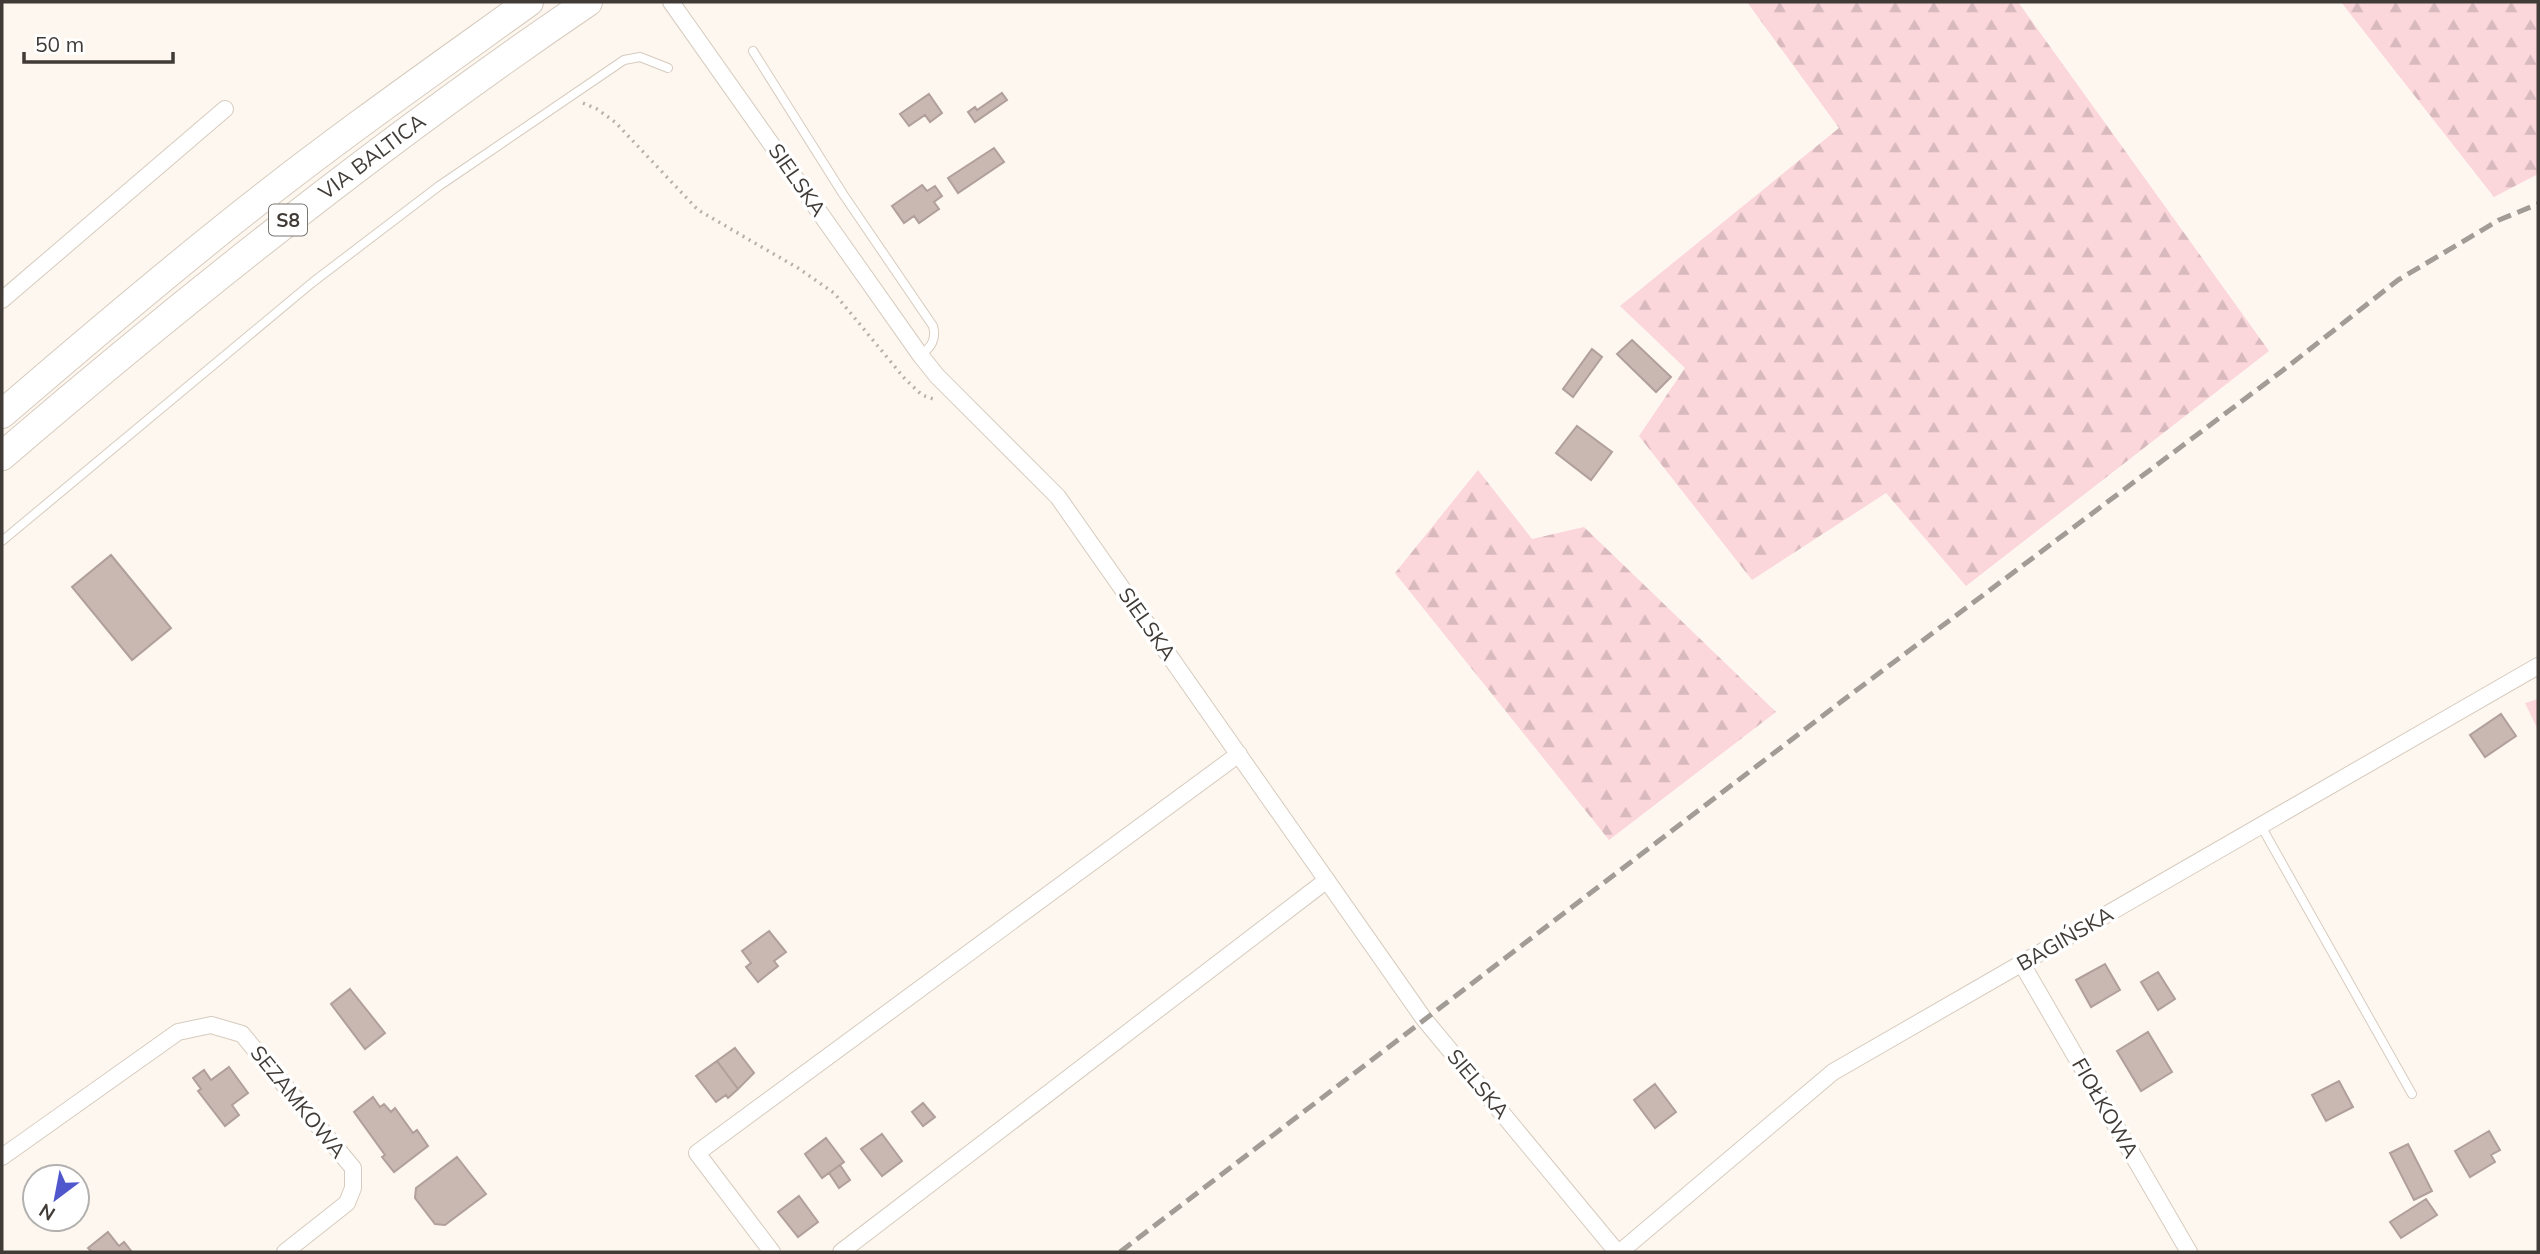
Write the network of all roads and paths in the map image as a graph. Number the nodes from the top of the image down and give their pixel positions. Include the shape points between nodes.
1 (529, 2) edge
2 (588, 2) edge
3 (671, 2) edge
4 (753, 51) dead end
5 (668, 68) dead end
6 (565, 100) junction
7 (225, 109) dead end
8 (2, 300) edge
9 (920, 356) junction
10 (954, 393) junction
11 (2, 414) edge
12 (2, 456) edge
13 (2, 541) edge
14 (2538, 666) edge
15 (1239, 754) junction
16 (2261, 826) junction
17 (1327, 880) junction
18 (2022, 964) junction
19 (2412, 1094) dead end
20 (2, 1157) edge
21 (285, 1252) edge
22 (772, 1252) edge
23 (841, 1252) edge
24 (1619, 1252) edge
25 (2189, 1252) edge

1 - 11 highway, VIA BALTICA / S8 via 271,191
2 - 12 highway, VIA BALTICA / S8 via 265,236
3 - 9 street, SIELSKA
4 - 9 lane via 933,327 933,344
5 - 6 lane via 640,57 624,60
6 - 10 path via 586,104 615,122 698,210 834,293 922,395 936,400
6 - 13 lane via 439,186 313,282
7 - 8 street
9 - 10 street, SIELSKA
10 - 15 street, SIELSKA via 1058,497
14 - 16 street, BAGIŃSKA
15 - 17 street, SIELSKA
15 - 22 street via 697,1153
16 - 18 street, BAGIŃSKA
16 - 19 lane
17 - 23 street
17 - 24 street, SIELSKA via 1424,1018
18 - 24 street, BAGIŃSKA via 1833,1072
18 - 25 street, FIOŁKOWA
20 - 21 street, SEZAMKOWA via 178,1032 211,1024 242,1034 353,1168 347,1203

